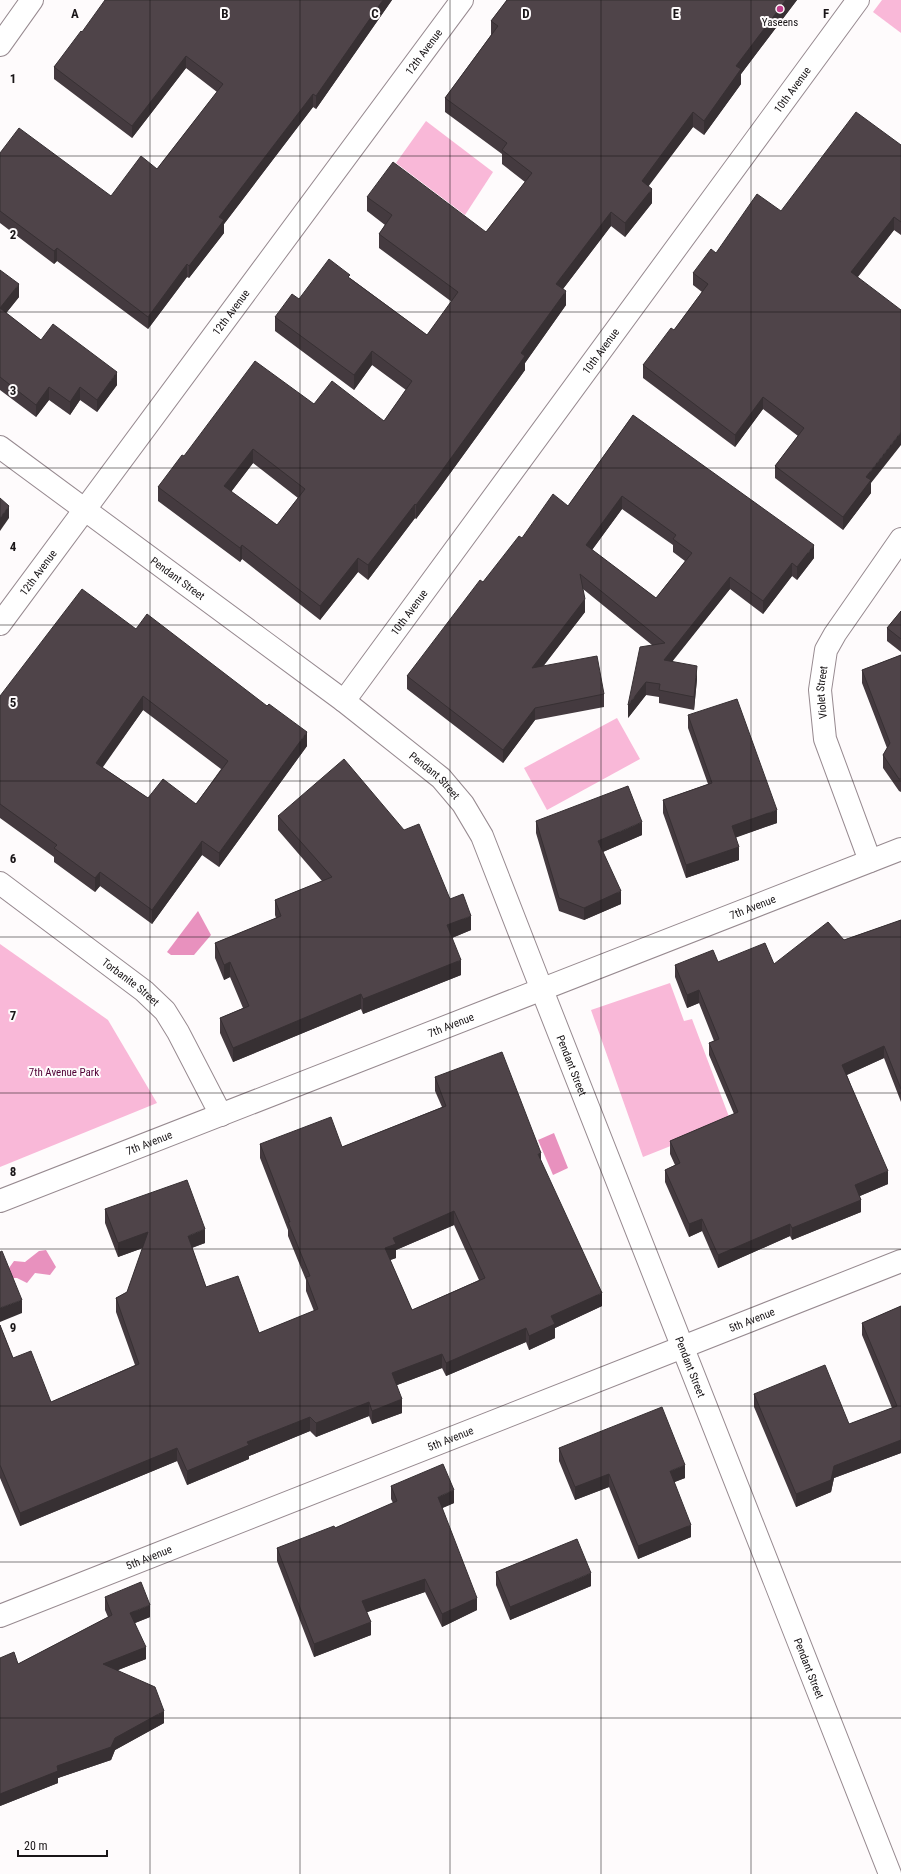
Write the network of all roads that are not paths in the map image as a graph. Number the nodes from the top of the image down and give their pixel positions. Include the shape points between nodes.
1 (32, 0) edge
2 (462, 0) edge
3 (858, 0) edge
4 (0, 44) edge
5 (0, 447) edge
6 (85, 509) junction
7 (901, 539) edge
8 (0, 624) edge
9 (344, 701) junction
10 (901, 849) edge
11 (870, 861) junction
12 (0, 883) edge
13 (542, 990) junction
14 (221, 1115) junction
15 (0, 1202) edge
16 (901, 1260) edge
17 (682, 1347) junction
18 (0, 1616) edge
19 (890, 1874) edge

1 - 4 street
2 - 6 street, 12th Avenue
3 - 9 street, 10th Avenue
5 - 6 street, Pendant Street
6 - 8 street, 12th Avenue
6 - 9 street, Pendant Street
7 - 11 street, Violet Street via 826,650 820,690 825,739
9 - 13 street, Pendant Street via 441,778 463,804 482,836
10 - 11 street, 7th Avenue
11 - 13 street, 7th Avenue
12 - 14 street, Torbanite Street via 144,990 165,1011
13 - 14 street, 7th Avenue
13 - 17 street, Pendant Street
14 - 15 street, 7th Avenue
16 - 17 street, 5th Avenue
17 - 18 street, 5th Avenue
17 - 19 street, Pendant Street

